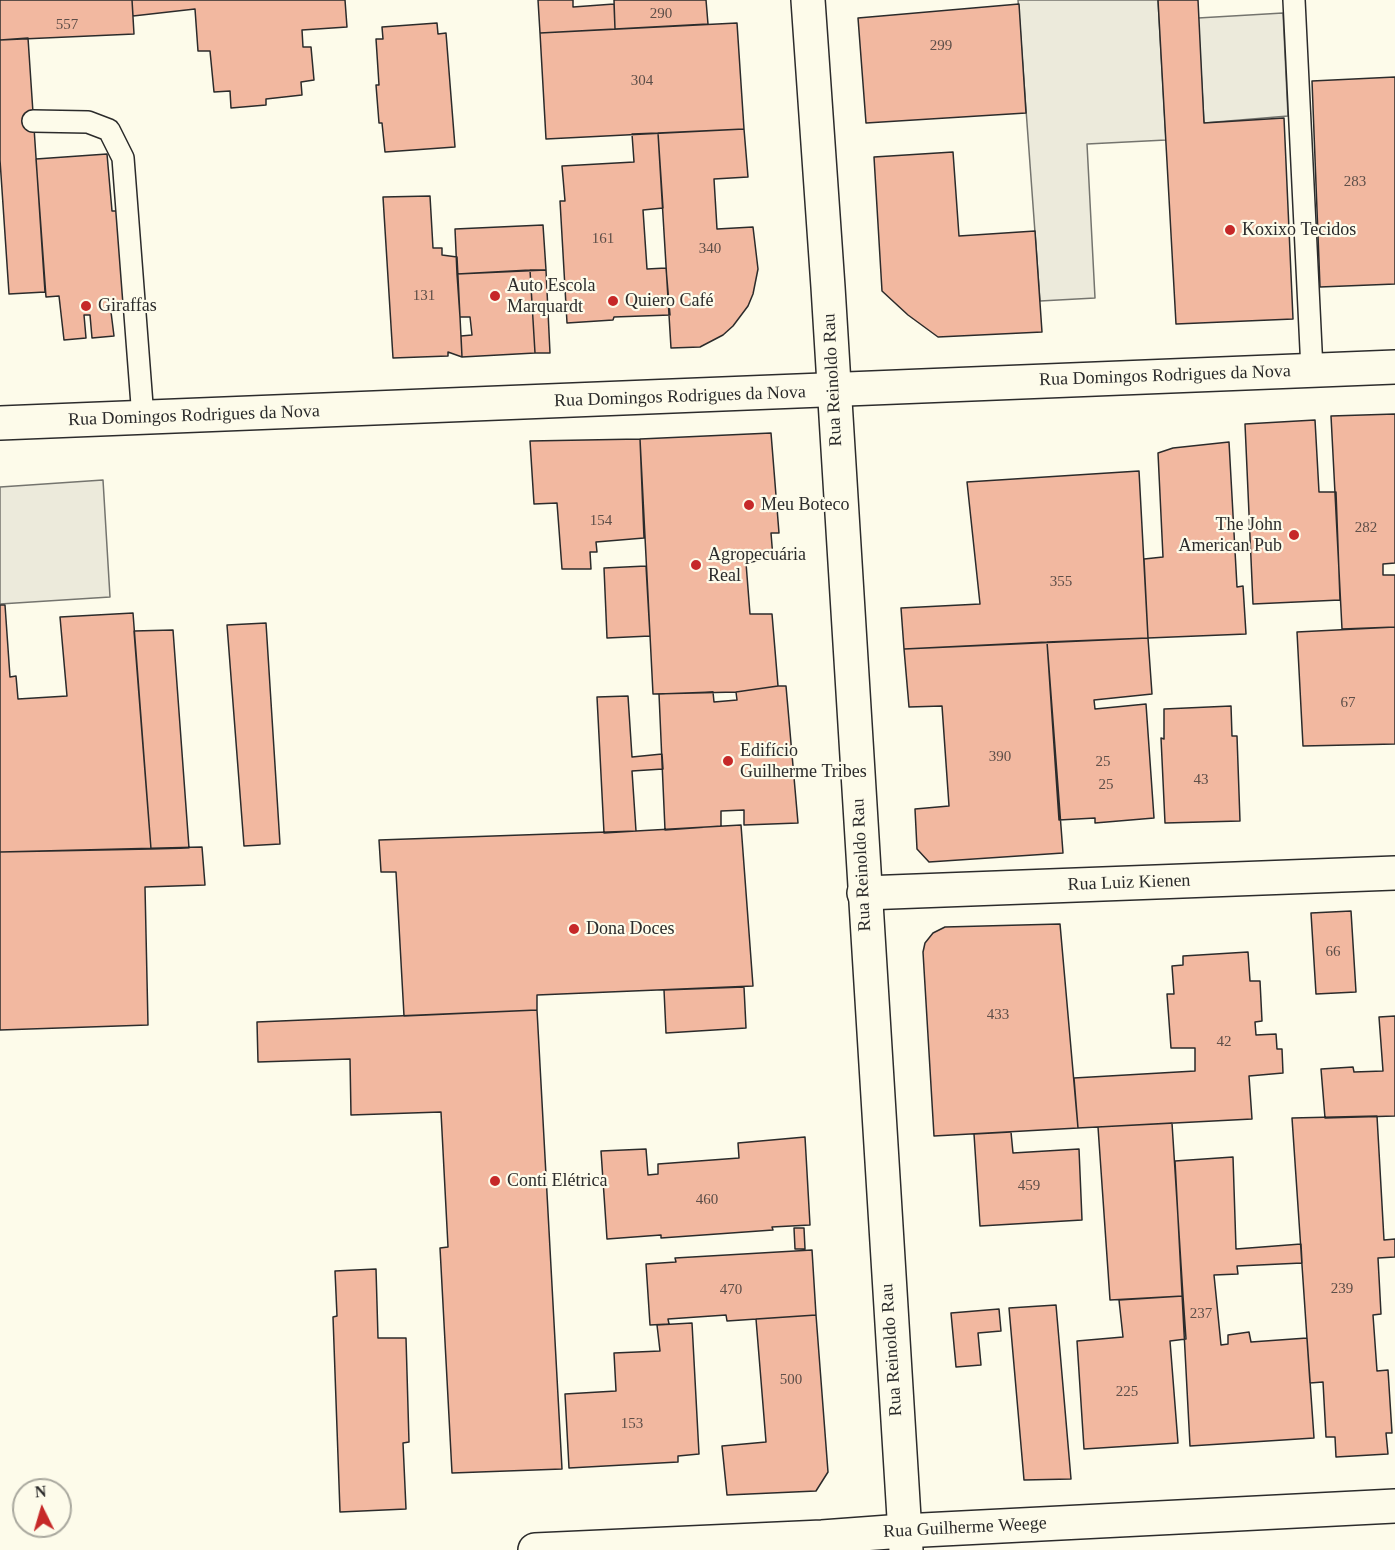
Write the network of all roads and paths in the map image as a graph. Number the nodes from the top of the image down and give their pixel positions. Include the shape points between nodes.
1 (808, 0) edge
2 (1294, 0) edge
3 (33, 121) dead end
4 (1395, 367) edge
5 (1312, 370) junction
6 (834, 391) junction
7 (143, 418) junction
8 (0, 423) edge
9 (1395, 873) edge
10 (864, 893) junction
11 (1395, 1506) edge
12 (904, 1540) edge
13 (535, 1550) edge

1 - 6 street, Rua Reinoldo Rau
2 - 5 lane
3 - 7 lane via 88,122 109,130 123,158
4 - 5 street, Rua Domingos Rodrigues da Nova
5 - 6 street, Rua Domingos Rodrigues da Nova
6 - 7 street, Rua Domingos Rodrigues da Nova
6 - 10 street, Rua Reinoldo Rau
7 - 8 street, Rua Domingos Rodrigues da Nova
9 - 10 street, Rua Luiz Kienen
10 - 12 street, Rua Reinoldo Rau
11 - 12 street, Rua Guilherme Weege
12 - 13 street, Rua Guilherme Weege via 822,1537

